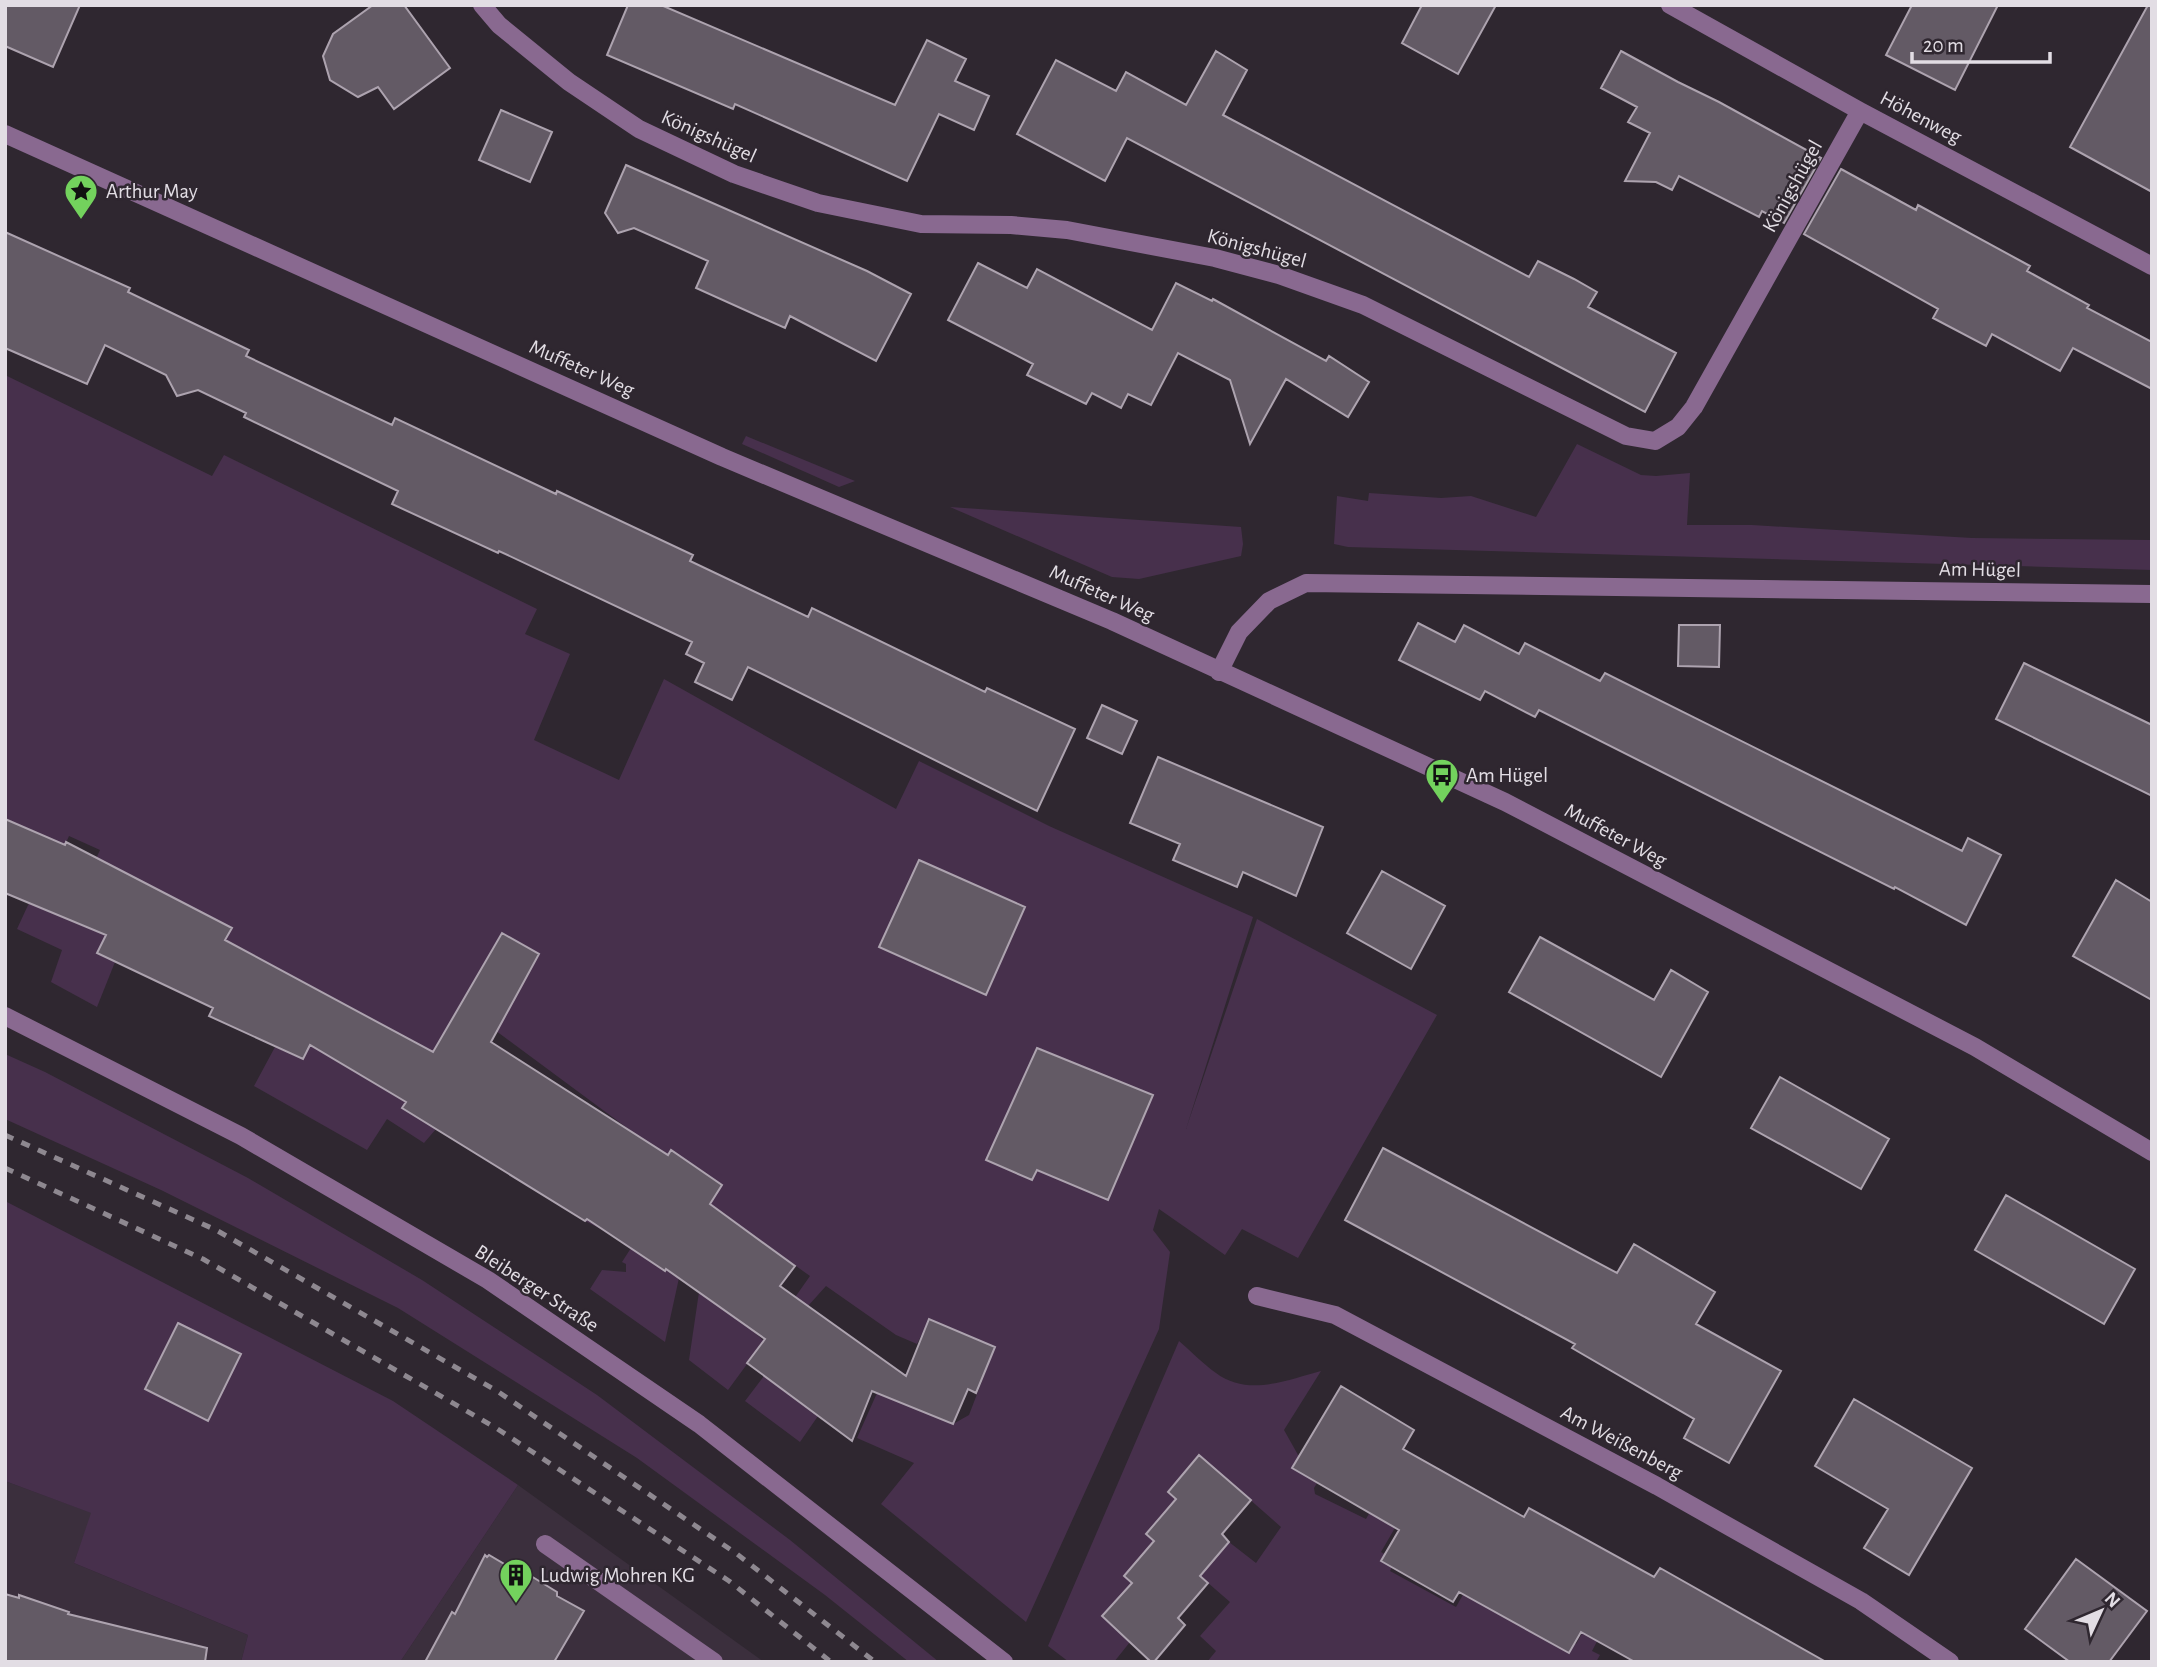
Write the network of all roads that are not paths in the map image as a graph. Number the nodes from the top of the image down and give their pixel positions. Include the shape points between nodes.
1 (482, 5) edge
2 (1670, 5) edge
3 (1860, 111) junction
4 (5, 134) edge
5 (2152, 267) edge
6 (2152, 594) edge
7 (1219, 672) junction
8 (5, 1016) edge
9 (2152, 1152) edge
10 (1257, 1296) dead end
11 (545, 1544) dead end
12 (714, 1662) edge
13 (1004, 1662) edge
14 (1950, 1662) edge

1 - 3 street, Königshügel via 499,25 569,82 639,129 734,174 818,202 920,224 1068,230 1279,275 1363,305 1626,436 1655,441 1678,427 1694,407
2 - 3 street, Höhenweg
3 - 5 street, Höhenweg
4 - 7 street, Muffeter Weg via 722,457 1112,621
6 - 7 street, Am Hügel via 1306,583 1269,601 1239,632
7 - 9 street, Muffeter Weg via 1506,802 1975,1047
8 - 13 street, Bleiberger Straße via 241,1136 488,1280 699,1424
10 - 14 street, Am Weißenberg via 1335,1315 1657,1486 1861,1601
11 - 12 street

